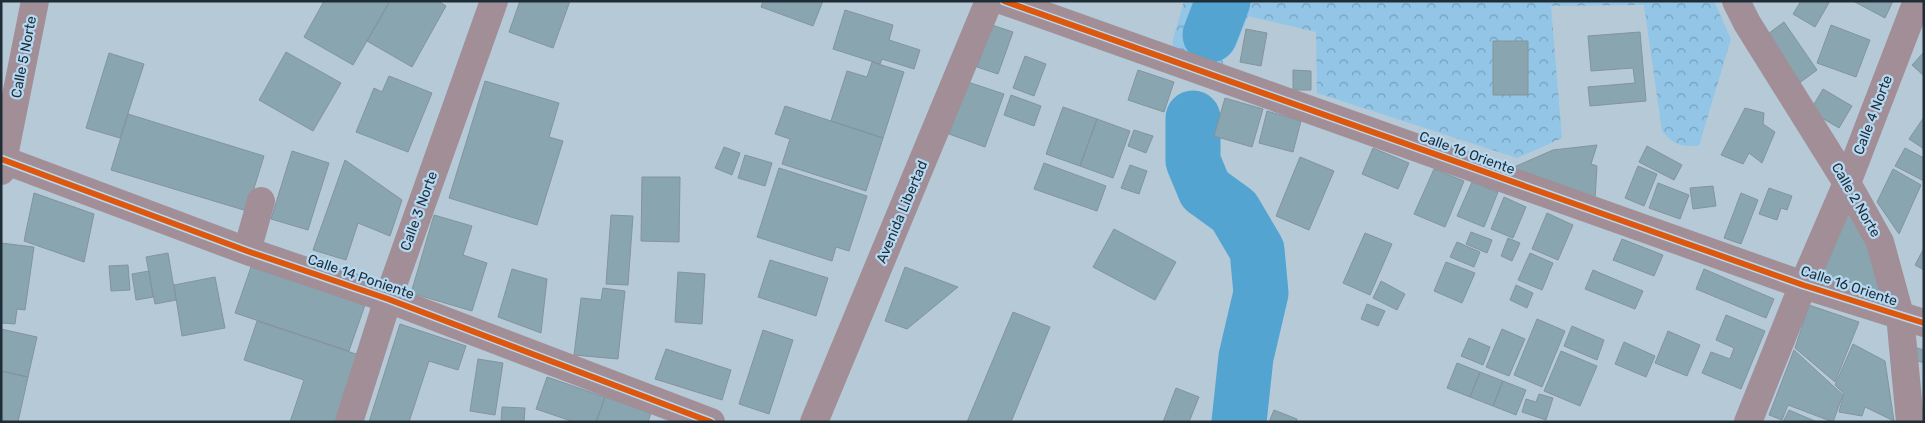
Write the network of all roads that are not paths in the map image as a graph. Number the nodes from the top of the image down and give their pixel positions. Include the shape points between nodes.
1 (35, 1) edge
2 (494, 1) edge
3 (989, 1) edge
4 (1004, 1) edge
5 (1736, 1) edge
6 (1917, 1) edge
7 (2, 163) edge
8 (1847, 183) junction
9 (261, 201) dead end
10 (247, 251) junction
11 (1803, 285) junction
12 (388, 299) junction
13 (1912, 319) edge
14 (349, 422) edge
15 (712, 422) edge
16 (814, 422) edge
17 (1748, 422) edge
18 (1910, 422) edge

1 - 7 street, Calle 5 Norte
2 - 12 street, Calle 3 Norte
3 - 16 street, Avenida Libertad
4 - 11 street, Calle 16 Oriente
5 - 8 street, Calle 2 Norte
6 - 8 street, Calle 4 Norte
7 - 10 street, Calle 14 Poniente
8 - 11 street, Calle 4 Norte
8 - 13 street, Calle 2 Norte via 1880,242
9 - 10 street
10 - 12 street, Calle 14 Poniente
11 - 13 street, Calle 16 Oriente
11 - 17 street, Calle 4 Norte
12 - 14 street, Calle 3 Norte
12 - 15 street, Calle 14 Poniente
13 - 18 street, Calle 2 Norte

